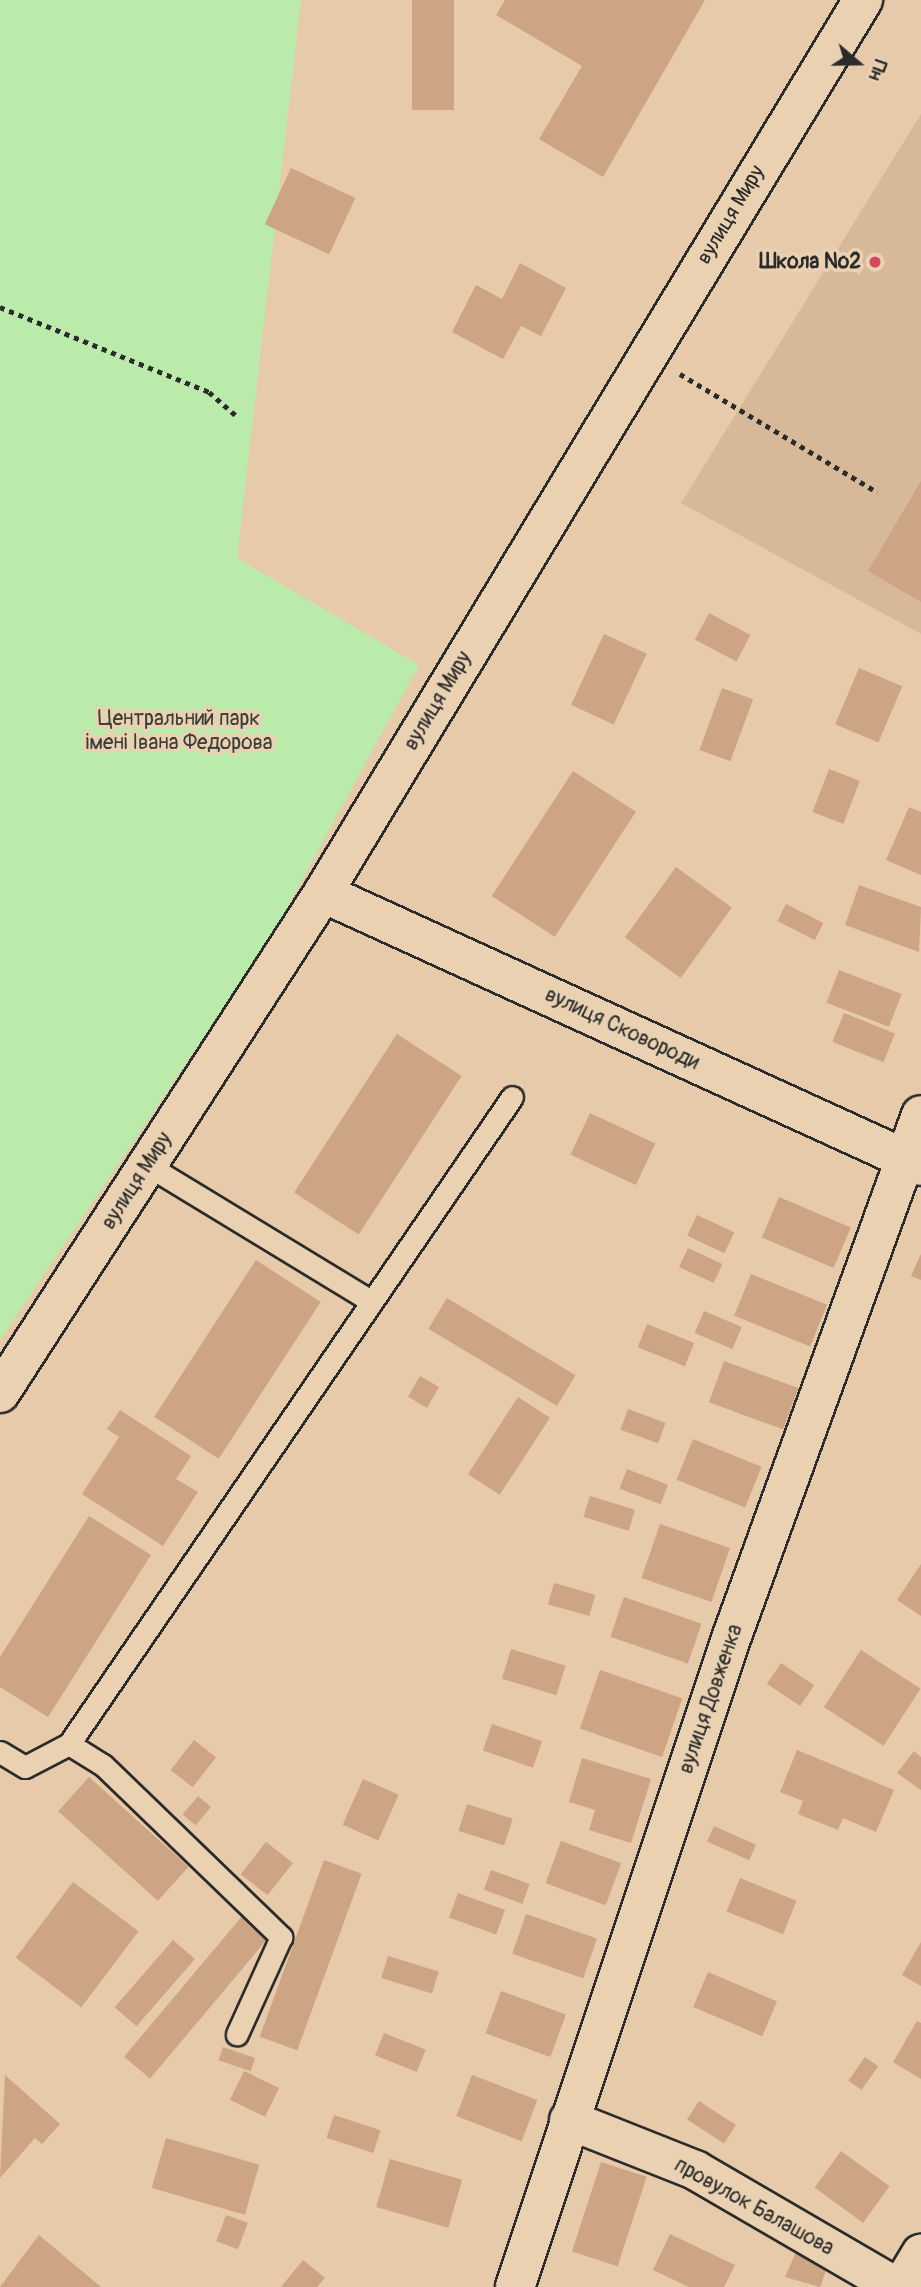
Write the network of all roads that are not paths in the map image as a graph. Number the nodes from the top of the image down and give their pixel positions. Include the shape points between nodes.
1 (863, 0) edge
2 (323, 893) junction
3 (512, 1097) dead end
4 (921, 1115) edge
5 (912, 1162) edge
6 (147, 1165) junction
7 (372, 1302) junction
8 (0, 1393) edge
9 (69, 1744) junction
10 (0, 1752) edge
11 (237, 2034) dead end
12 (569, 2120) junction
13 (921, 2254) edge
14 (515, 2287) edge
15 (896, 2287) edge
16 (901, 2287) edge

1 - 2 street, вулиця Миру
2 - 5 street, вулиця Сковороди
2 - 6 street, вулиця Миру
3 - 7 lane
4 - 5 street, вулиця Довженка
5 - 12 street, вулиця Довженка
6 - 7 lane
6 - 8 street, вулиця Миру
7 - 9 lane
9 - 10 lane via 25,1768
9 - 11 lane via 103,1765 281,1937
12 - 14 street, вулиця Довженка
12 - 15 street, провулок Балашова via 695,2170
13 - 16 street

